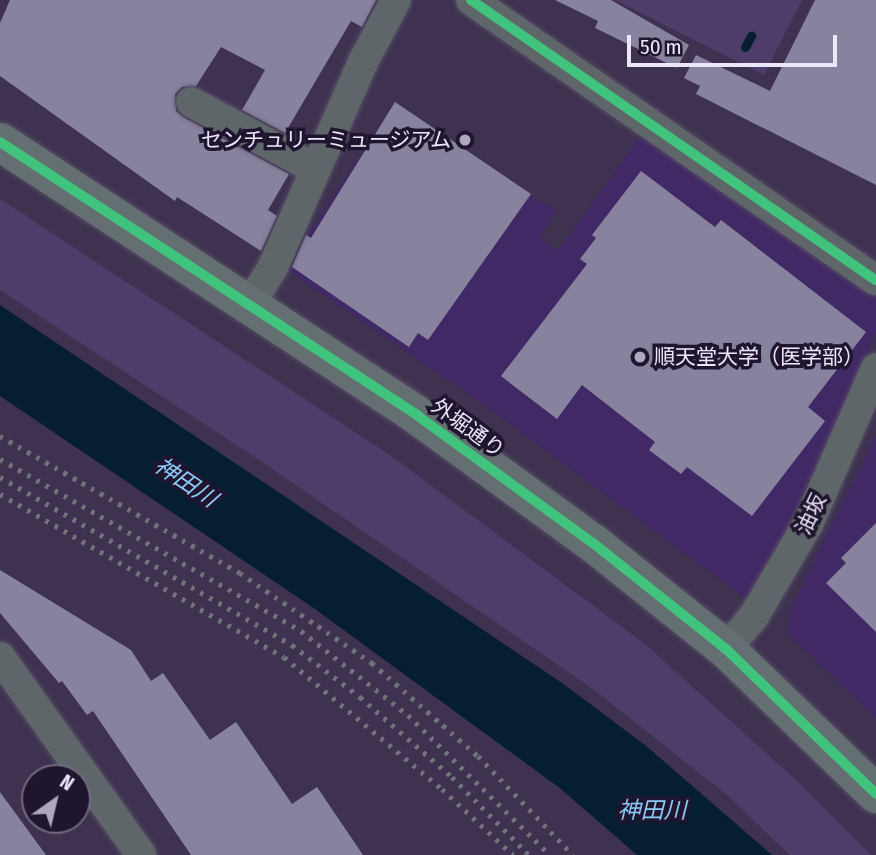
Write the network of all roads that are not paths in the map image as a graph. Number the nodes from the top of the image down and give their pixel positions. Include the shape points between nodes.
1 (396, 0) edge
2 (471, 0) edge
3 (191, 102) dead end
4 (0, 142) edge
5 (316, 169) junction
6 (876, 280) edge
7 (250, 304) junction
8 (876, 368) edge
9 (726, 649) junction
10 (0, 657) edge
11 (876, 794) edge
12 (141, 855) edge

1 - 5 street
2 - 6 street
3 - 5 street
4 - 7 main road, 外堀通り
5 - 7 street via 273,267
7 - 9 main road, 外堀通り via 505,479
8 - 9 street, 油坂 via 808,524 754,616
9 - 11 main road, 外堀通り
10 - 12 street

